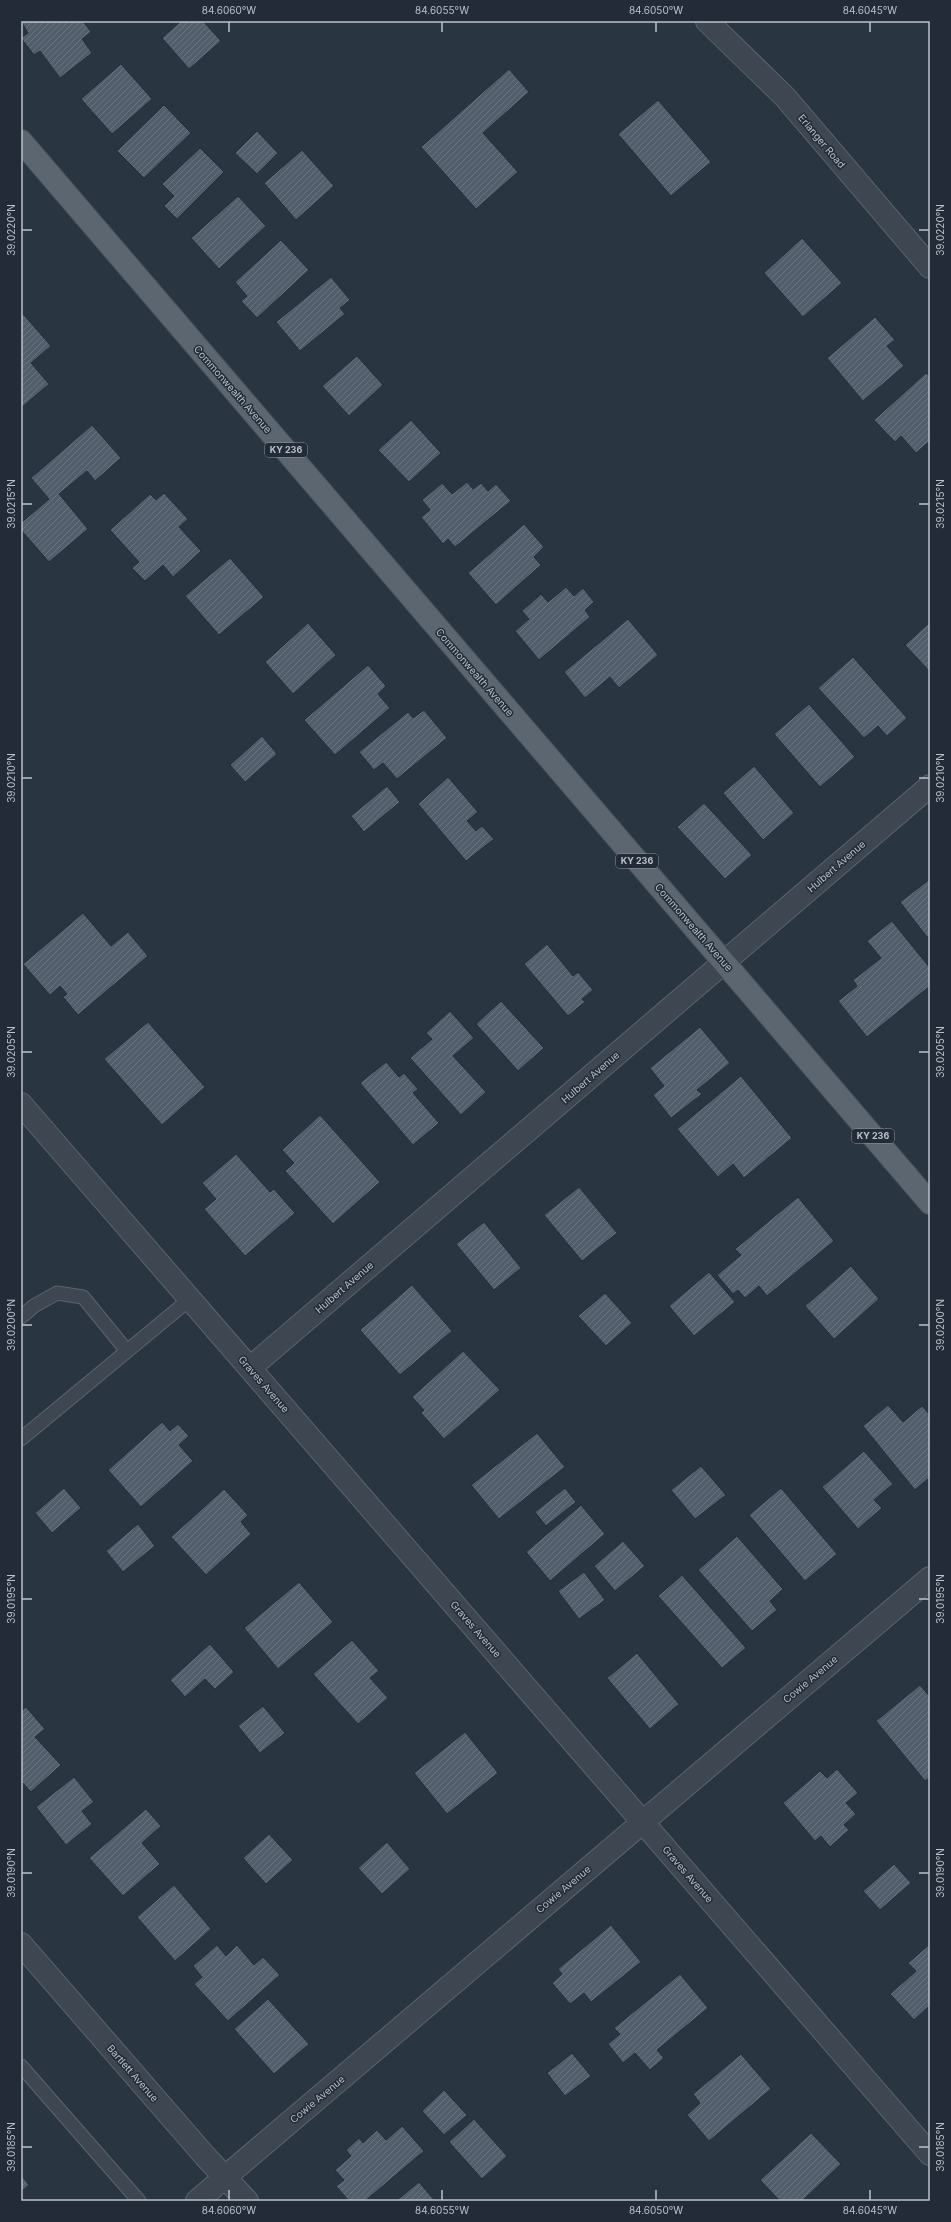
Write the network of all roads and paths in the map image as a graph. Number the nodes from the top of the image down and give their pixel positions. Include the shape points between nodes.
1 (707, 21) edge
2 (21, 141) edge
3 (930, 267) edge
4 (930, 786) edge
5 (724, 962) junction
6 (21, 1104) edge
7 (930, 1203) edge
8 (190, 1299) junction
9 (21, 1317) edge
10 (127, 1351) junction
11 (250, 1368) junction
12 (21, 1439) edge
13 (930, 1578) edge
14 (643, 1821) junction
15 (21, 1944) edge
16 (21, 2066) edge
17 (930, 2154) edge
18 (226, 2176) junction
19 (139, 2201) edge
20 (197, 2201) edge
21 (247, 2201) edge

1 - 3 street, Erlanger Road via 785,97
2 - 5 main road, Commonwealth Avenue / KY 236
4 - 5 street, Hulbert Avenue
5 - 7 main road, Commonwealth Avenue / KY 236
5 - 11 street, Hulbert Avenue
6 - 8 street, Graves Avenue
8 - 10 lane
8 - 11 street, Graves Avenue
9 - 10 lane via 34,1306 58,1293 83,1297
10 - 12 lane
11 - 14 street, Graves Avenue
13 - 14 street, Cowie Avenue
14 - 17 street, Graves Avenue
14 - 18 street, Cowie Avenue
15 - 18 street, Bartlett Avenue via 205,2156
16 - 19 lane
18 - 20 street, Cowie Avenue
18 - 21 street, Bartlett Avenue

